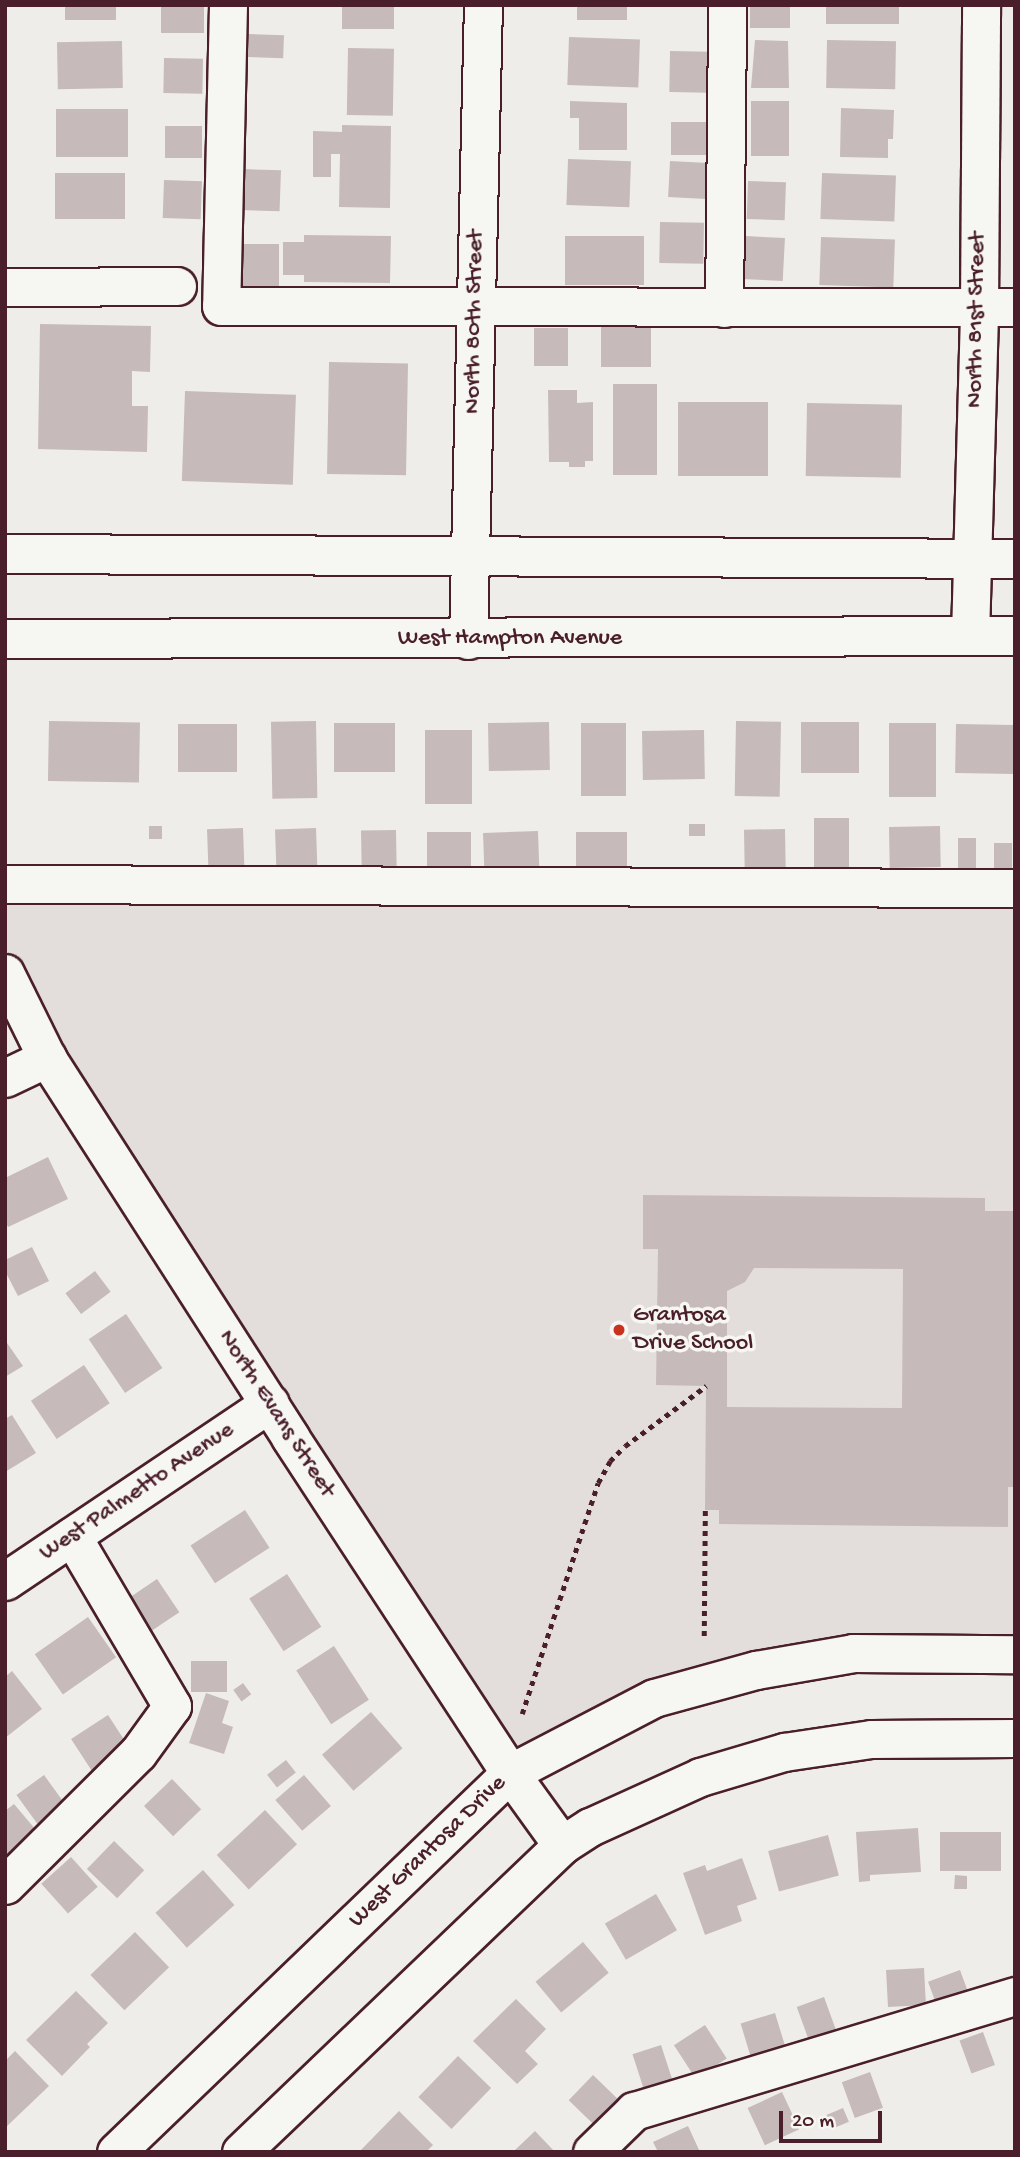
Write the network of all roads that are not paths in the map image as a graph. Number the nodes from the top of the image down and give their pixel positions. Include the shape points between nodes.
1 (228, 5) edge
2 (483, 5) edge
3 (727, 5) edge
4 (981, 5) edge
5 (177, 286) dead end
6 (5, 287) edge
7 (979, 307) junction
8 (1015, 307) edge
9 (476, 308) junction
10 (724, 308) junction
11 (5, 554) edge
12 (469, 556) junction
13 (971, 559) junction
14 (1015, 559) edge
15 (970, 635) junction
16 (1015, 636) edge
17 (5, 639) edge
18 (468, 639) junction
19 (5, 884) edge
20 (1015, 888) edge
21 (5, 973) edge
22 (47, 1058) junction
23 (5, 1078) edge
24 (270, 1403) junction
25 (72, 1536) junction
26 (5, 1581) edge
27 (1015, 1654) edge
28 (1015, 1738) edge
29 (510, 1773) junction
30 (562, 1846) junction
31 (5, 1885) edge
32 (1015, 1996) edge
33 (116, 2152) edge
34 (241, 2152) edge
35 (592, 2152) edge

1 - 9 street via 221,306
2 - 9 street, North 80th Street
3 - 10 street
4 - 7 street, North 81st Street
5 - 6 street
7 - 8 street
7 - 10 street
7 - 13 street, North 81st Street
9 - 10 street
9 - 12 street, North 80th Street
11 - 12 main road
12 - 13 main road
12 - 18 street, North 80th Street
13 - 14 main road
13 - 15 street, North 81st Street
15 - 16 main road, West Hampton Avenue
15 - 18 main road, West Hampton Avenue
17 - 18 main road, West Hampton Avenue
19 - 20 street
21 - 22 street, North Evans Street
22 - 23 street
22 - 24 street, North Evans Street
24 - 25 street, West Palmetto Avenue
24 - 29 street, North Evans Street
25 - 26 street, West Palmetto Avenue
25 - 31 street via 172,1706 138,1753
27 - 29 street, West Grantosa Drive via 853,1653 755,1670 654,1698
28 - 30 street via 871,1739 784,1752 700,1777 642,1801
29 - 30 street, North Evans Street
29 - 33 street, West Grantosa Drive
30 - 34 street
32 - 35 street via 634,2111

